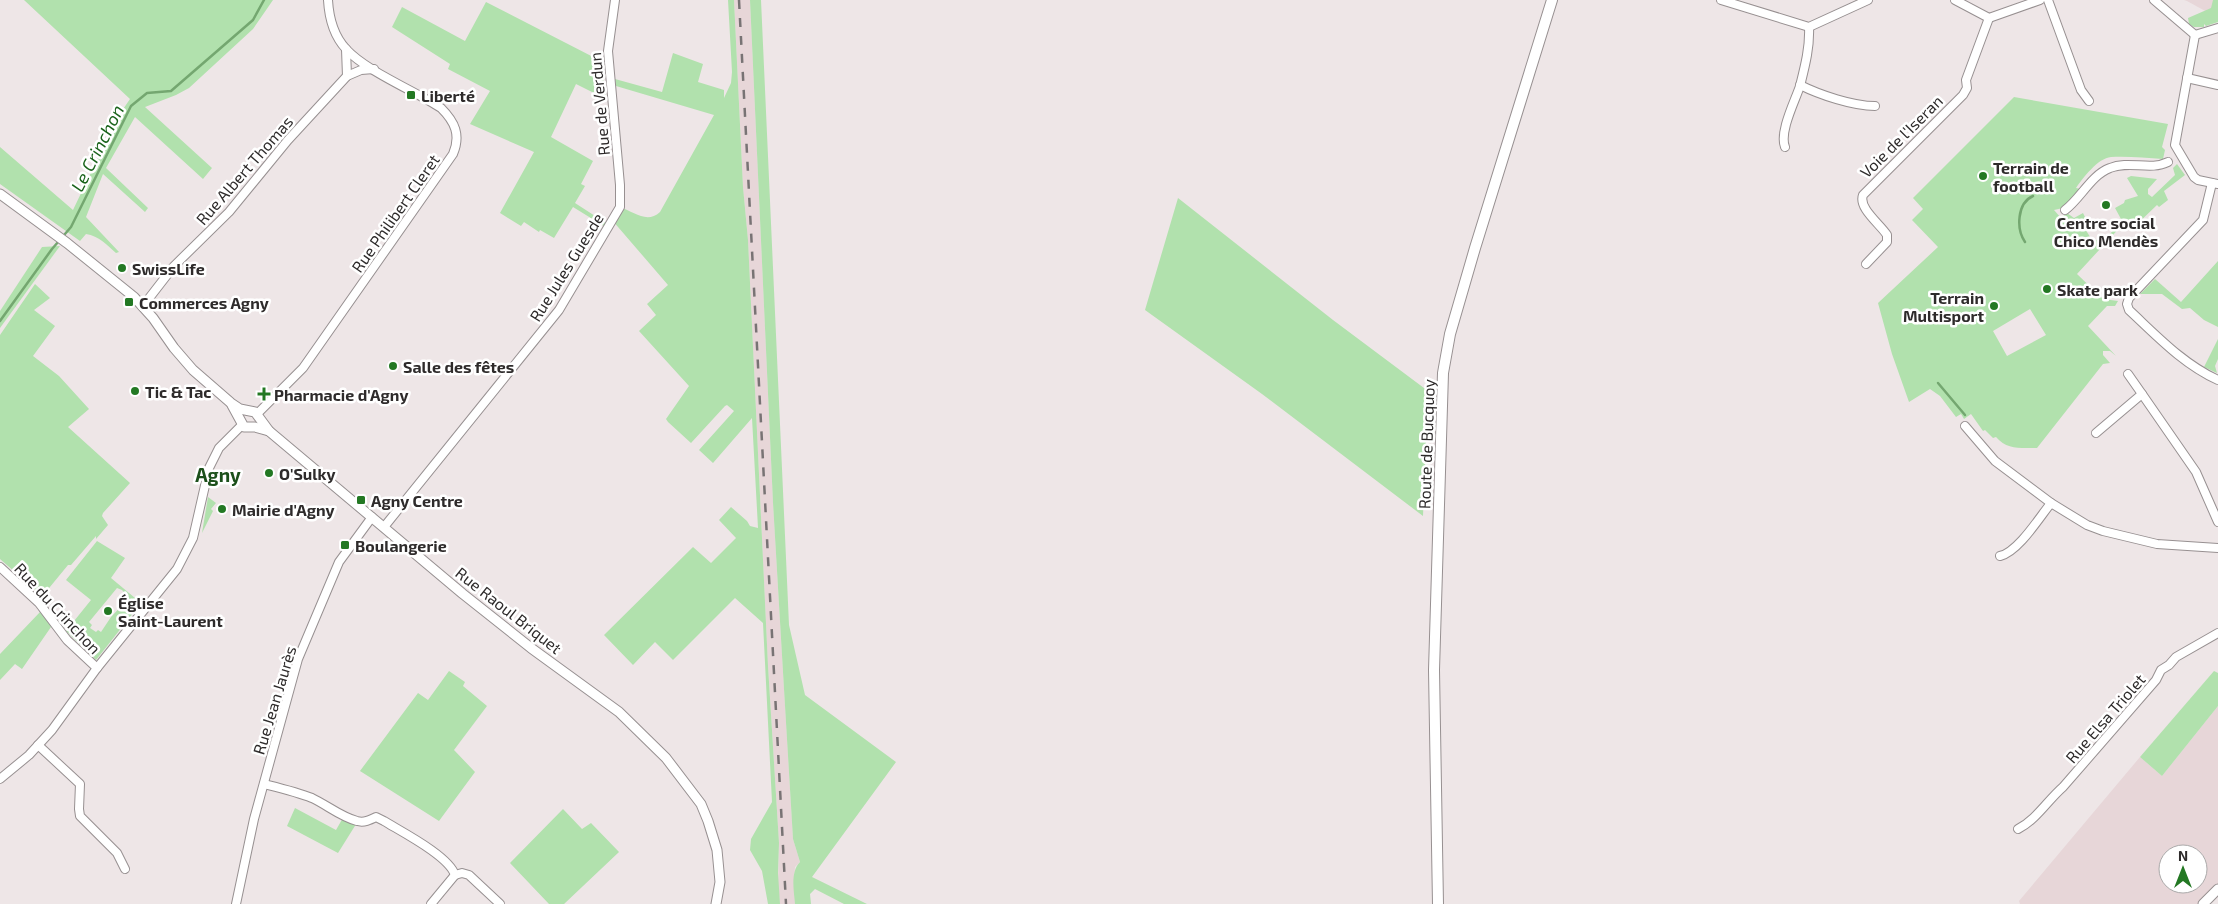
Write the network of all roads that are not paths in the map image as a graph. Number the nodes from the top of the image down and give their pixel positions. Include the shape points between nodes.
1 (328, 0) edge
2 (615, 0) edge
3 (1552, 0) edge
4 (1721, 0) edge
5 (1868, 0) edge
6 (1955, 0) edge
7 (2040, 0) edge
8 (2048, 0) edge
9 (2154, 0) edge
10 (1989, 18) junction
11 (1809, 27) junction
12 (2218, 28) edge
13 (2195, 34) junction
14 (346, 50) junction
15 (374, 69) junction
16 (347, 76) junction
17 (2187, 78) junction
18 (1800, 85) junction
19 (2218, 85) edge
20 (2089, 101) dead end
21 (1875, 106) dead end
22 (1785, 146) dead end
23 (2168, 162) dead end
24 (2215, 184) edge
25 (0, 194) edge
26 (620, 207) joint
27 (2065, 210) dead end
28 (1866, 264) dead end
29 (143, 306) junction
30 (2128, 374) dead end
31 (2218, 380) edge
32 (2142, 394) junction
33 (242, 418) junction
34 (257, 420) junction
35 (1965, 426) dead end
36 (2096, 433) dead end
37 (2051, 503) junction
38 (372, 517) junction
39 (2218, 522) edge
40 (384, 527) junction
41 (2218, 548) edge
42 (2000, 556) dead end
43 (0, 567) edge
44 (2218, 633) edge
45 (97, 668) junction
46 (38, 745) junction
47 (0, 779) edge
48 (264, 784) junction
49 (2018, 829) dead end
50 (125, 869) dead end
51 (455, 875) junction
52 (2218, 889) edge
53 (236, 904) edge
54 (431, 904) edge
55 (500, 904) edge
56 (716, 904) edge
57 (1438, 904) edge
58 (2203, 904) edge

1 - 14 street via 330,19
2 - 26 street, Rue de Verdun via 608,51
3 - 57 main road, Route de Bucquoy via 1475,248 1450,334 1443,373 1434,670
4 - 11 street
5 - 11 street
6 - 10 street
7 - 10 street
8 - 20 street via 2081,90
9 - 13 street
10 - 28 street, Voie de l'Iseran via 1963,95 1861,199 1864,208 1888,235 1887,242
11 - 18 street via 1810,42
12 - 13 street
13 - 17 street
14 - 15 street, Rue Philibert Cleret
14 - 16 street
15 - 16 street
15 - 34 street, Rue Philibert Cleret via 450,116 457,133 456,148 303,368
16 - 29 street, Rue Albert Thomas via 288,140 229,212 174,266
17 - 19 street
17 - 24 street via 2174,145 2194,177
18 - 21 street via 1812,91
18 - 22 street via 1784,133
23 - 27 street via 2161,166 2109,168 2099,174
24 - 31 street via 2203,220 2127,304 2129,310 2179,356
25 - 29 street
26 - 40 street, Rue Jules Guesde via 559,310
29 - 33 street via 193,370 231,403
30 - 32 street
32 - 36 street
32 - 39 street via 2196,472
33 - 34 street via 248,428
33 - 34 street via 252,410
33 - 45 street via 219,448 209,468 193,538 184,556 158,595
34 - 38 street, Rue Raoul Briquet
35 - 37 street via 1995,461
37 - 41 street via 2103,531 2157,544
37 - 42 street via 2015,548
38 - 40 street, Rue Raoul Briquet
38 - 48 street, Rue Jean Jaurès via 333,573 298,659
40 - 56 street, Rue Raoul Briquet via 494,619 619,712 666,758 701,804 717,850 720,882
43 - 45 street, Rue du Crinchon via 39,603 67,640
44 - 49 street, Rue Elsa Triolet via 2176,657 2161,670 2156,680 2043,810
45 - 46 street
46 - 47 street
46 - 50 street via 80,784 80,816 117,853
48 - 51 street via 314,799 358,822 376,817 442,858 453,868
48 - 53 street, Rue Jean Jaurès
51 - 54 street
51 - 55 street via 469,875
52 - 58 street

